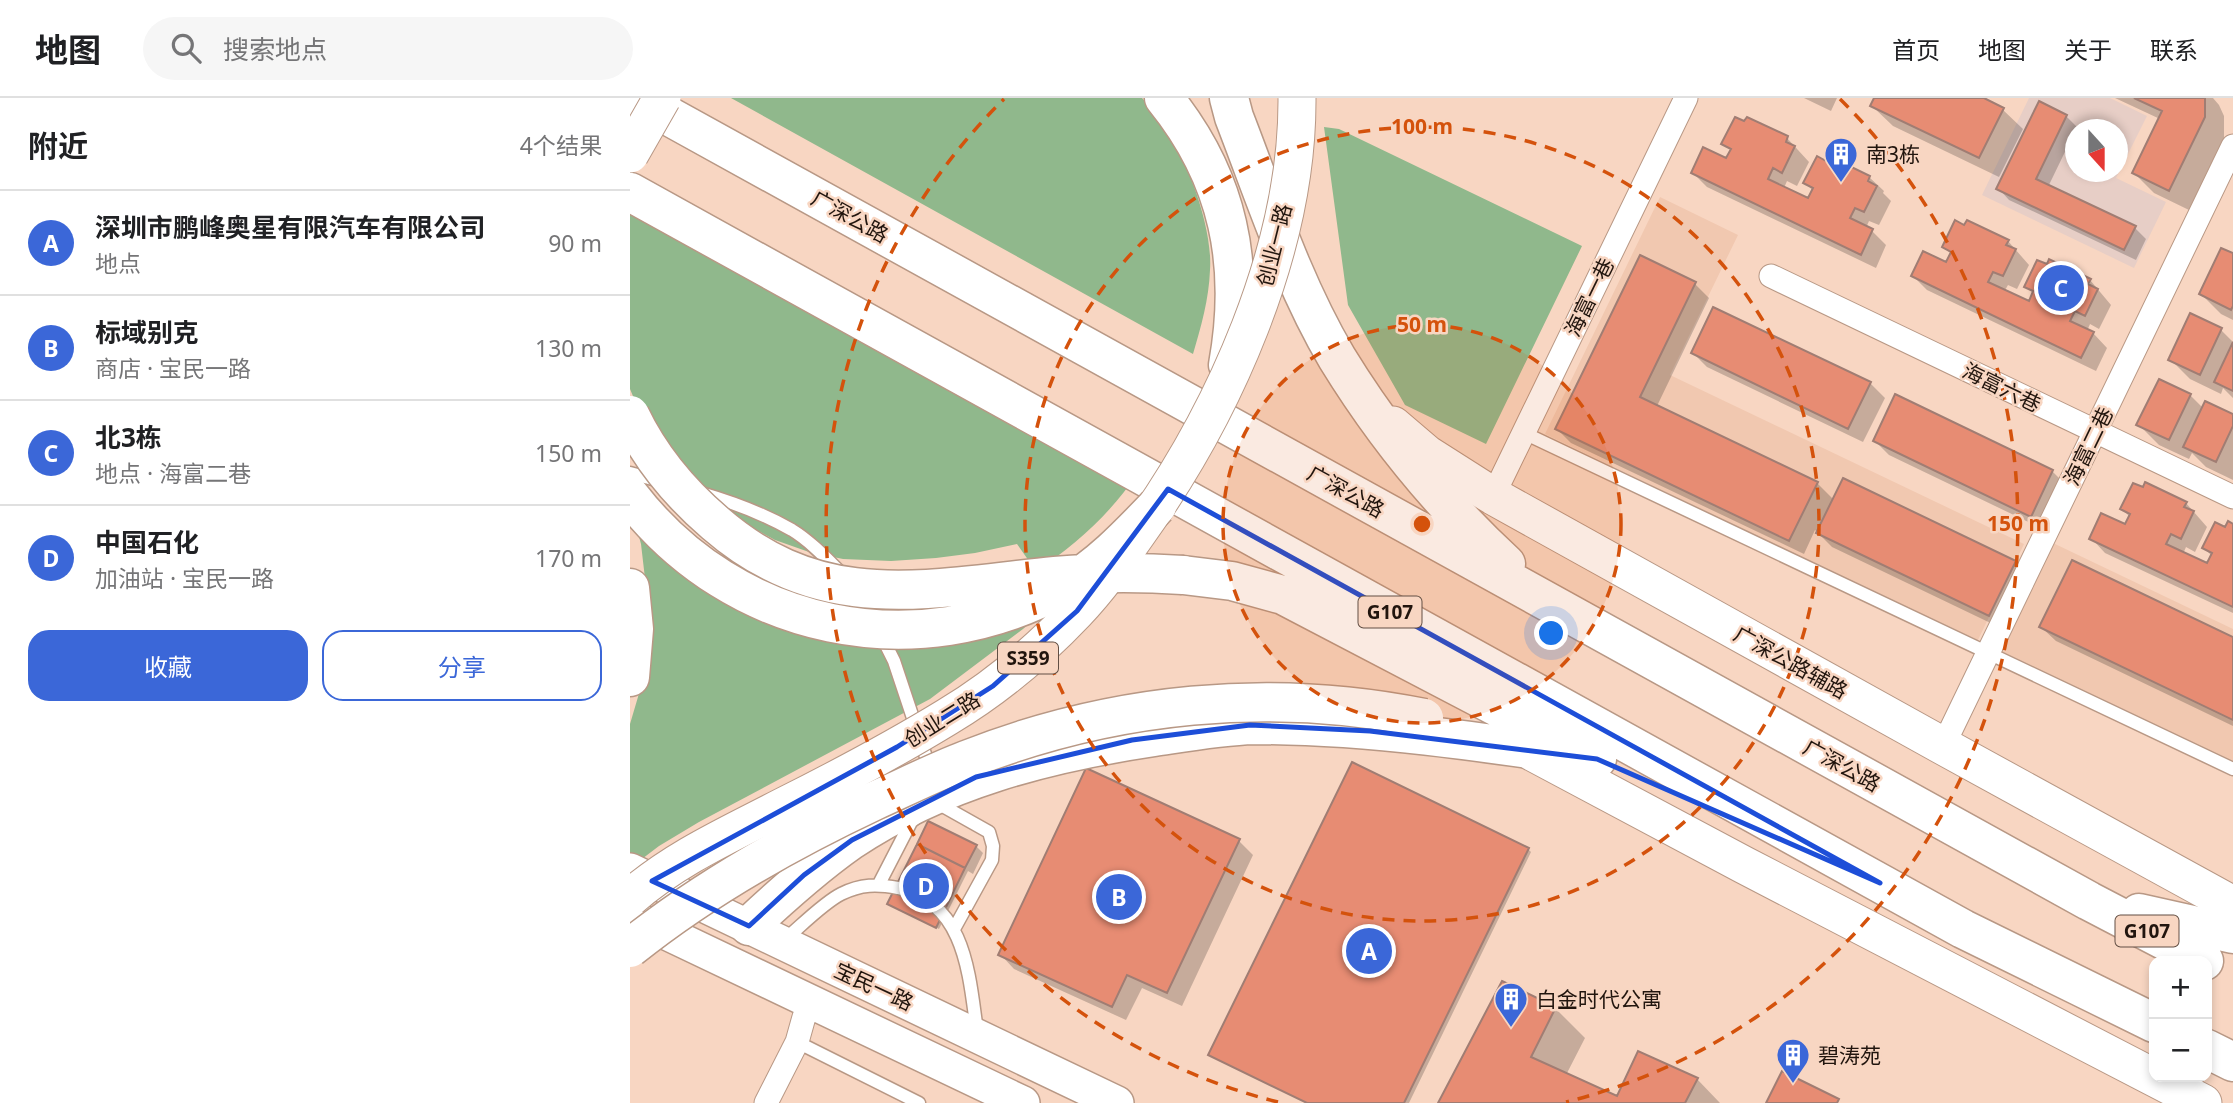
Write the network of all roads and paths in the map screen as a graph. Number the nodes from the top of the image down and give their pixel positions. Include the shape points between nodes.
1 (636, 98) edge
2 (662, 98) edge
3 (1164, 98) edge
4 (1297, 98) edge
5 (1686, 98) edge
6 (1228, 104) edge
7 (2233, 146) edge
8 (630, 154) edge
9 (630, 192) edge
10 (1771, 276) dead end
11 (1225, 385) junction
12 (1363, 398) junction
13 (630, 415) edge
14 (2095, 431) junction
15 (1524, 433) junction
16 (630, 473) edge
17 (630, 496) edge
18 (1493, 496) junction
19 (2233, 497) edge
20 (1157, 506) junction
21 (630, 588) edge
22 (858, 596) dead end
23 (1552, 605) junction
24 (870, 614) dead end
25 (1988, 653) junction
26 (630, 677) edge
27 (1943, 746) junction
28 (1524, 748) junction
29 (1597, 759) junction
30 (2233, 769) edge
31 (940, 799) junction
32 (630, 870) edge
33 (1880, 883) junction
34 (879, 884) junction
35 (2089, 901) junction
36 (2233, 905) edge
37 (630, 920) edge
38 (954, 929) junction
39 (2233, 933) edge
40 (765, 934) junction
41 (2194, 956) edge
42 (2212, 966) edge
43 (2233, 976) edge
44 (816, 1002) junction
45 (2149, 1021) edge
46 (978, 1035) junction
47 (797, 1042) junction
48 (2212, 1052) edge
49 (2233, 1062) edge
50 (766, 1103) edge
51 (919, 1103) edge
52 (1023, 1103) edge
53 (1117, 1103) edge
54 (2203, 1103) edge

1 - 23 highway, 广深公路 / G107
2 - 8 main road, bridge
3 - 11 highway, bridge via 1203,155 1229,229 1236,267 1236,306
4 - 11 main road, 创业一路, bridge via 1292,161 1271,265
5 - 15 street, 海富一巷
6 - 12 highway, bridge via 1316,318
7 - 14 street, 海富二巷
9 - 33 highway, G107
10 - 14 street, 海富六巷
11 - 20 main road, 创业二路 / S359, bridge via 1195,447
12 - 18 main road, 广深公路辅路 via 1427,454
12 - 23 highway via 1452,510
13 - 29 highway, bridge via 675,485 716,525 784,568 870,590 1096,573 1232,581 1283,595
14 - 19 street, 海富六巷
14 - 25 street, 海富二巷
15 - 18 street, 海富一巷
15 - 25 lane
16 - 22 lane via 730,501 793,530 824,555
17 - 20 highway, bridge via 695,560 774,607 832,625 892,631 953,627 1012,611 1066,585 1115,550
18 - 27 main road, 广深公路辅路
20 - 37 main road, 创业二路 / S359, bridge via 1077,611 993,686 897,747 674,866
21 - 26 highway via 634,628
23 - 35 highway, 广深公路 / G107
24 - 31 lane via 894,662
25 - 27 street, 海富二巷
25 - 30 lane
27 - 36 main road, 广深公路辅路
28 - 29 highway
28 - 31 highway via 1312,726 1250,725 1073,751 976,777
28 - 37 highway, bridge via 1424,718 1307,701 1207,703 1119,715 966,760 778,849 666,919
28 - 54 main road
29 - 33 highway
31 - 34 lane via 911,822
31 - 38 lane via 989,832 993,846 992,860
31 - 40 highway via 890,817 804,875
32 - 40 main road, 宝民一路
33 - 45 highway, G107
34 - 38 lane via 905,890 938,907
34 - 40 lane via 839,895
35 - 39 highway
35 - 41 highway, 广深公路 / G107
37 - 44 main road, 宝民一路
38 - 46 lane via 968,965
40 - 46 main road, 宝民一路
42 - 43 highway, 广深公路 / G107
44 - 47 street via 804,1017
44 - 52 main road, 宝民一路
46 - 53 main road, 宝民一路
47 - 50 street
47 - 51 lane
48 - 49 highway

